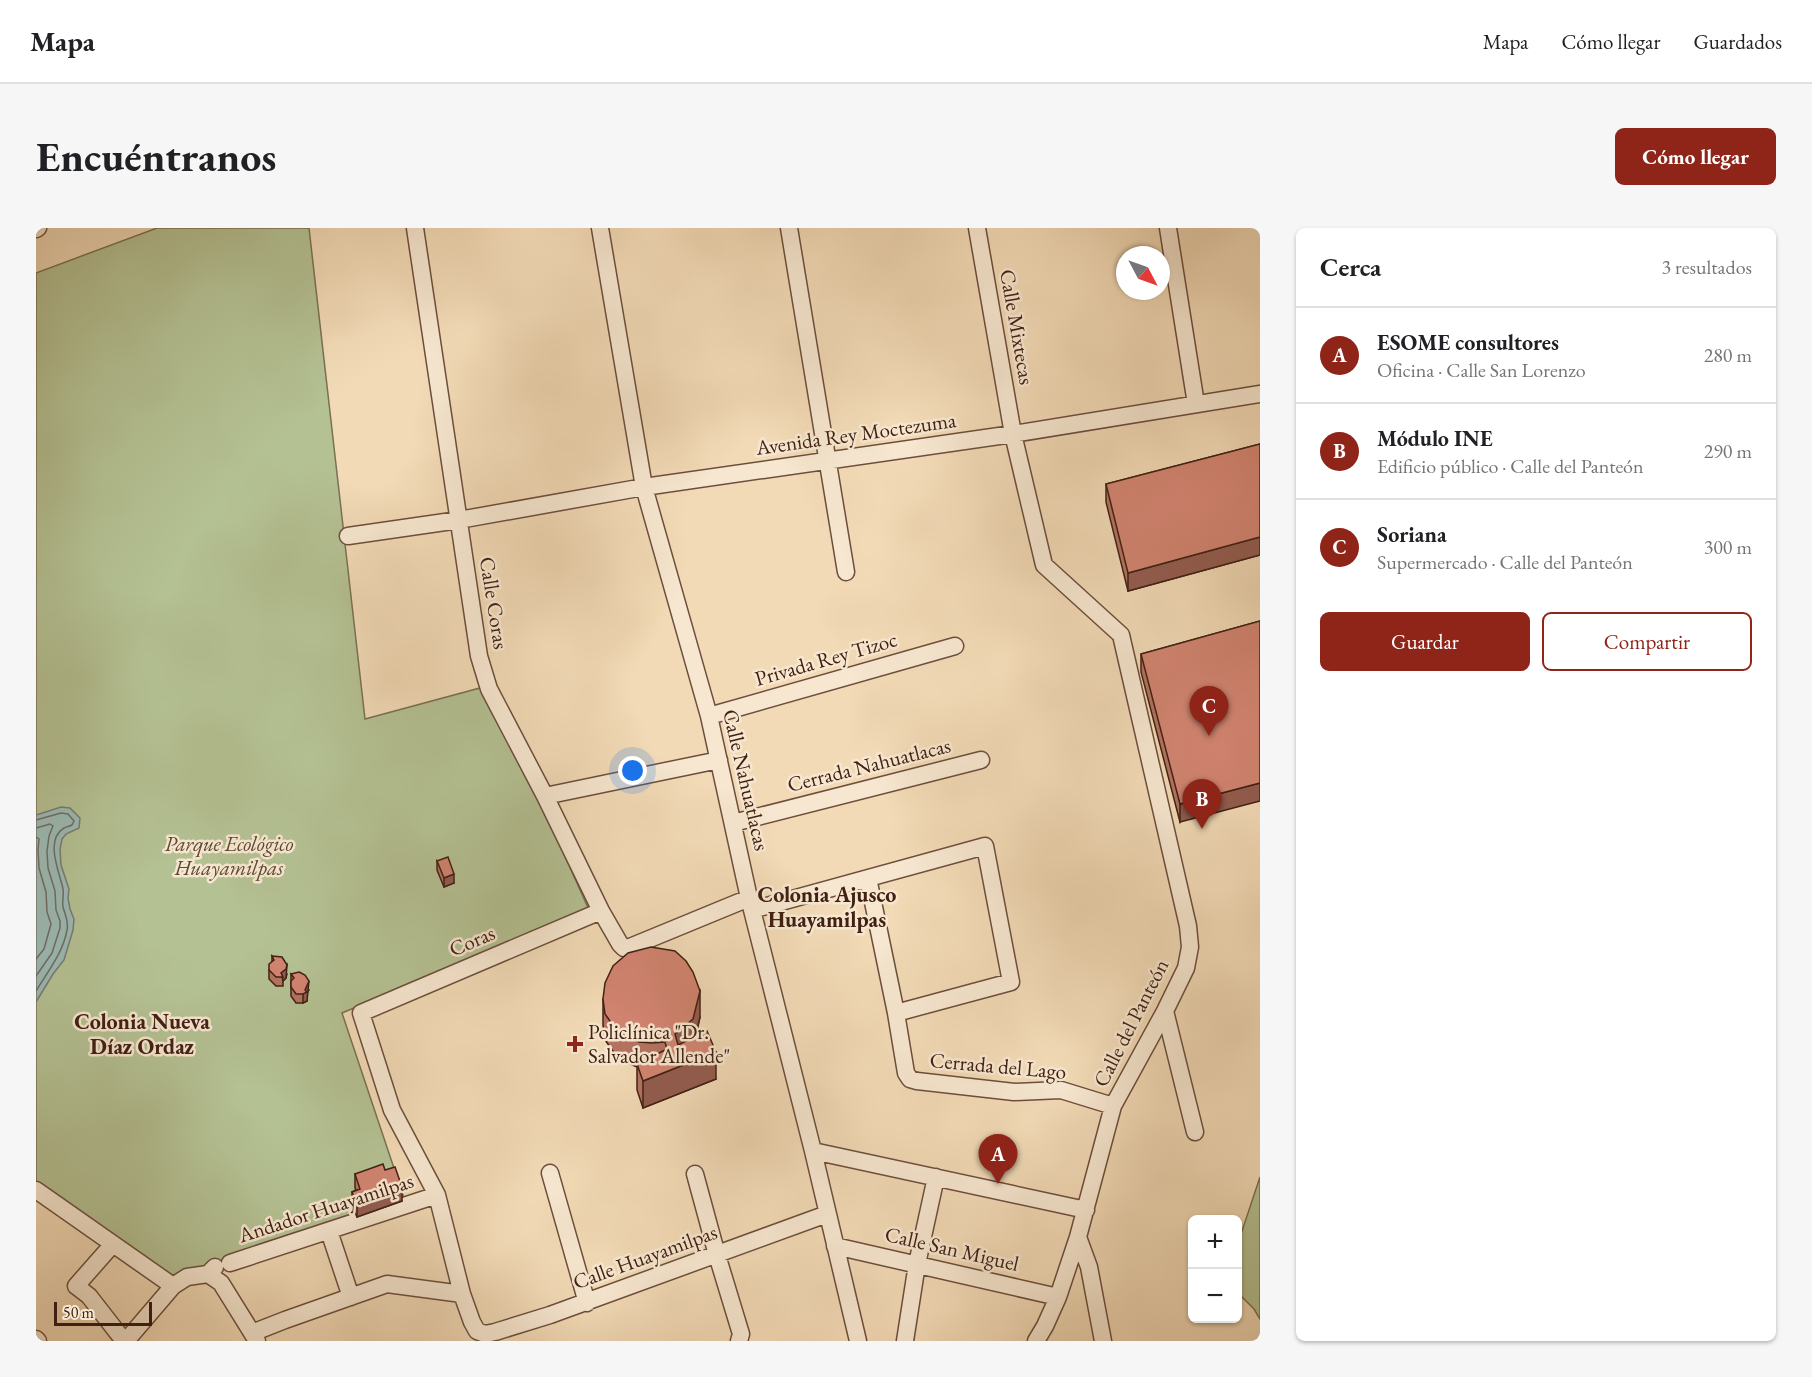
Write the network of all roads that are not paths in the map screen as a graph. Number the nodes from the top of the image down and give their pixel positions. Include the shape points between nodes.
1 (415, 228) edge
2 (600, 228) edge
3 (789, 228) edge
4 (977, 228) edge
5 (1168, 228) edge
6 (1260, 394) edge
7 (1196, 404) junction
8 (1012, 434) junction
9 (828, 461) junction
10 (644, 487) junction
11 (459, 520) junction
12 (348, 536) dead end
13 (846, 572) dead end
14 (955, 646) dead end
15 (709, 716) junction
16 (719, 760) junction
17 (981, 760) dead end
18 (544, 795) junction
19 (733, 823) junction
20 (868, 878) junction
21 (751, 904) junction
22 (601, 911) junction
23 (1165, 1011) junction
24 (896, 1013) junction
25 (1113, 1106) junction
26 (1195, 1132) dead end
27 (813, 1151) junction
28 (550, 1173) dead end
29 (695, 1174) dead end
30 (936, 1177) junction
31 (36, 1190) edge
32 (437, 1195) junction
33 (1086, 1210) junction
34 (827, 1214) junction
35 (329, 1231) junction
36 (1078, 1237) junction
37 (113, 1244) junction
38 (835, 1246) junction
39 (717, 1255) junction
40 (917, 1264) junction
41 (218, 1268) junction
42 (174, 1286) junction
43 (462, 1294) junction
44 (351, 1297) junction
45 (1058, 1297) junction
46 (587, 1303) junction
47 (254, 1337) edge
48 (125, 1341) edge
49 (739, 1341) edge
50 (858, 1341) edge
51 (905, 1341) edge
52 (1036, 1341) edge
53 (1103, 1341) edge

1 - 11 street, Calle Coras
2 - 10 street, Calle Nahuatlacas
3 - 9 street
4 - 8 street, Calle Mixtecas
5 - 7 street
6 - 7 street, Avenida Rey Moctezuma
7 - 8 street, Avenida Rey Moctezuma
8 - 9 street, Avenida Rey Moctezuma
8 - 23 street, Calle del Panteón via 1044,565 1121,635 1188,926 1186,968
9 - 10 street, Avenida Rey Moctezuma
9 - 13 street
10 - 11 street, Avenida Rey Moctezuma
10 - 15 street, Calle Nahuatlacas
11 - 12 street, Avenida Rey Moctezuma
11 - 18 street, Calle Coras via 479,656 489,689
14 - 15 street, Privada Rey Tizoc
15 - 16 street, Calle Nahuatlacas
16 - 18 street
16 - 19 street, Calle Nahuatlacas
17 - 19 street, Cerrada Nahuatlacas
18 - 22 street, Calle Coras
19 - 21 street, Calle Nahuatlacas
20 - 21 street
20 - 24 street, Cerrada del Lago
20 - 24 street via 985,846 1011,982
21 - 22 street, Calle Coras via 624,948
21 - 27 street, Calle Nahuatlacas
22 - 32 street, Coras via 361,1013 392,1110
23 - 25 street, Calle del Panteón
23 - 26 street
24 - 25 street, Cerrada del Lago via 910,1079 1014,1092 1061,1090
25 - 33 street, Calle del Panteón
27 - 30 street
27 - 34 street, Calle Nahuatlacas
28 - 46 street
29 - 39 street
30 - 33 street
30 - 40 street
31 - 37 street
32 - 35 street, Andador Huayamilpas
32 - 43 street
33 - 36 street, Calle del Panteón
34 - 38 street, Calle Nahuatlacas
34 - 39 street, Calle Huayamilpas
35 - 41 street, Andador Huayamilpas
35 - 44 street
36 - 45 street, Calle del Panteón
36 - 53 street via 1089,1267
37 - 42 street
37 - 48 street via 75,1286 89,1296
38 - 40 street, Calle San Miguel
38 - 50 street, Calle Nahuatlacas
39 - 46 street, Calle Huayamilpas
39 - 49 street via 741,1334
40 - 45 street, Calle San Miguel
40 - 51 street
41 - 42 street, Andador Huayamilpas via 187,1277
41 - 47 street via 221,1283
42 - 48 street
43 - 44 street via 387,1284
43 - 46 street, Calle Huayamilpas via 477,1331 485,1334
44 - 47 street via 285,1320
45 - 52 street, Calle del Panteón

